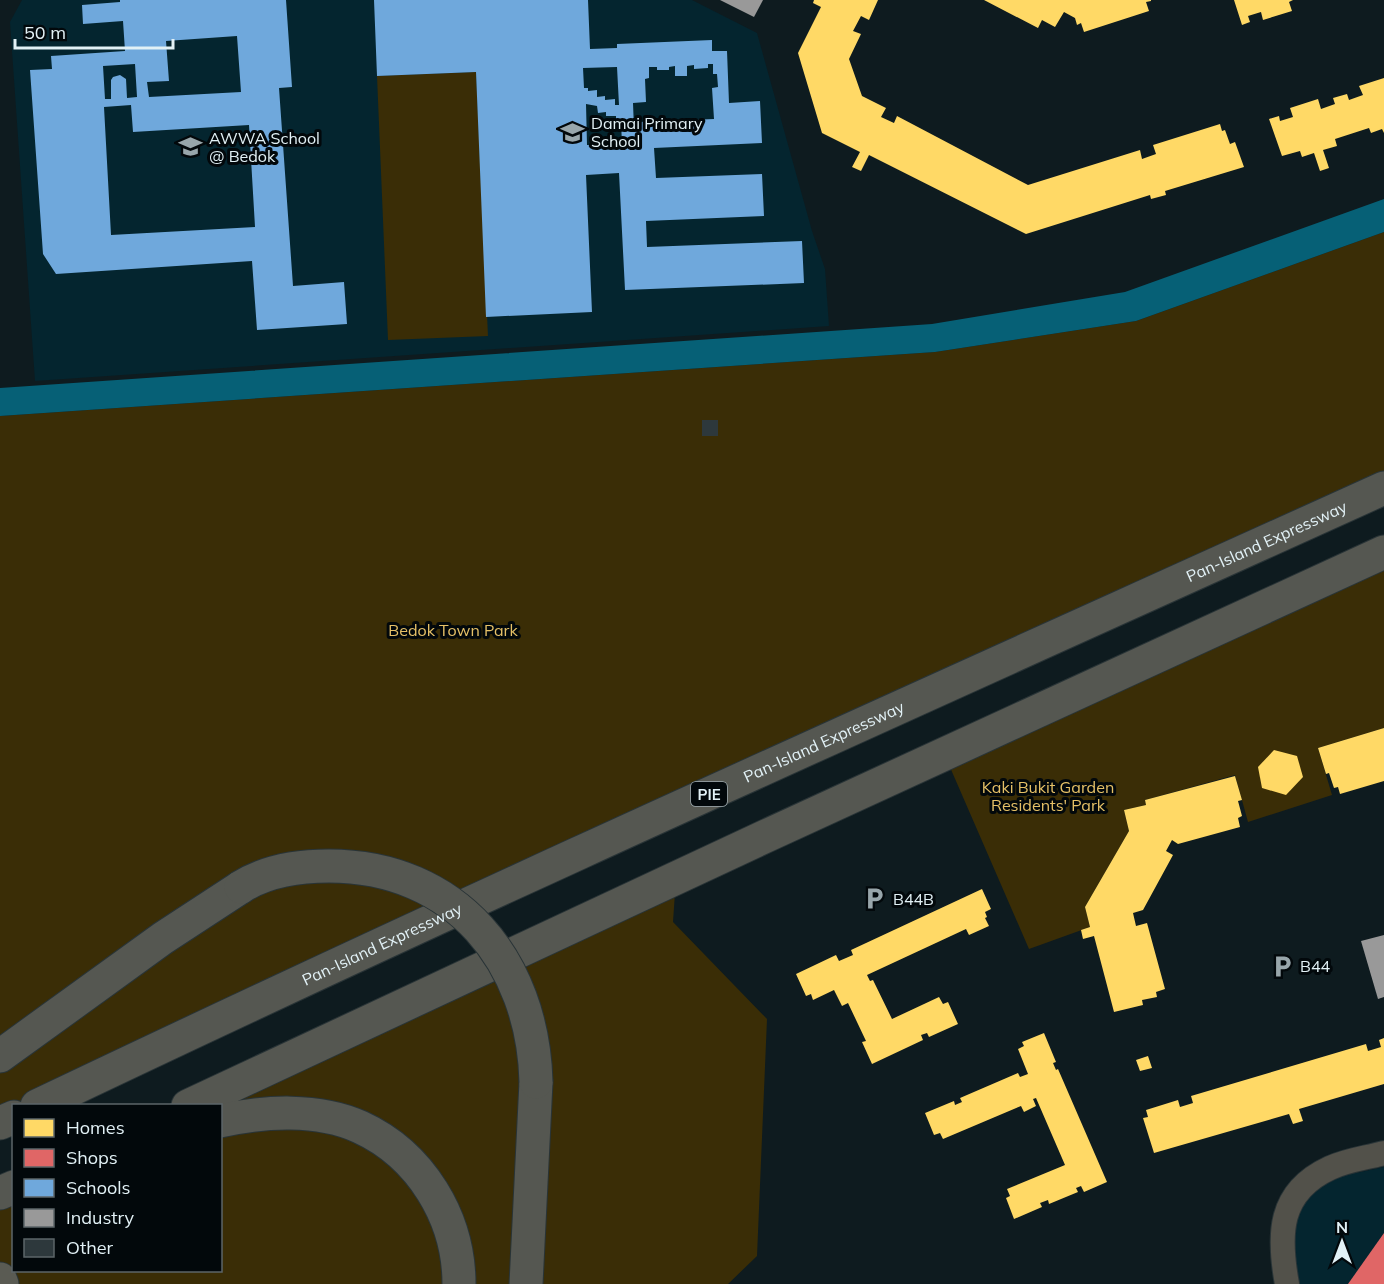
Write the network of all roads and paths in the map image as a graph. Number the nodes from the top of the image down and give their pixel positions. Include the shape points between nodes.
1 (1384, 488) edge
2 (1384, 552) edge
3 (0, 1056) edge
4 (41, 1104) edge
5 (192, 1104) edge
6 (222, 1121) edge
7 (1384, 1153) edge
8 (0, 1279) edge
9 (3, 1284) edge
10 (459, 1284) edge
11 (526, 1284) edge
12 (1287, 1284) edge

1 - 4 highway, Pan-Island Expressway / PIE via 739,780
2 - 5 highway
3 - 11 highway, bridge via 163,938 241,887 270,875 318,867 358,868 400,878 449,903 472,922 493,944 526,1010 536,1082
6 - 10 highway via 277,1114 324,1117 360,1127 390,1145 421,1175 442,1204 454,1241
7 - 12 street via 1330,1168 1299,1192 1281,1234
8 - 9 main road

